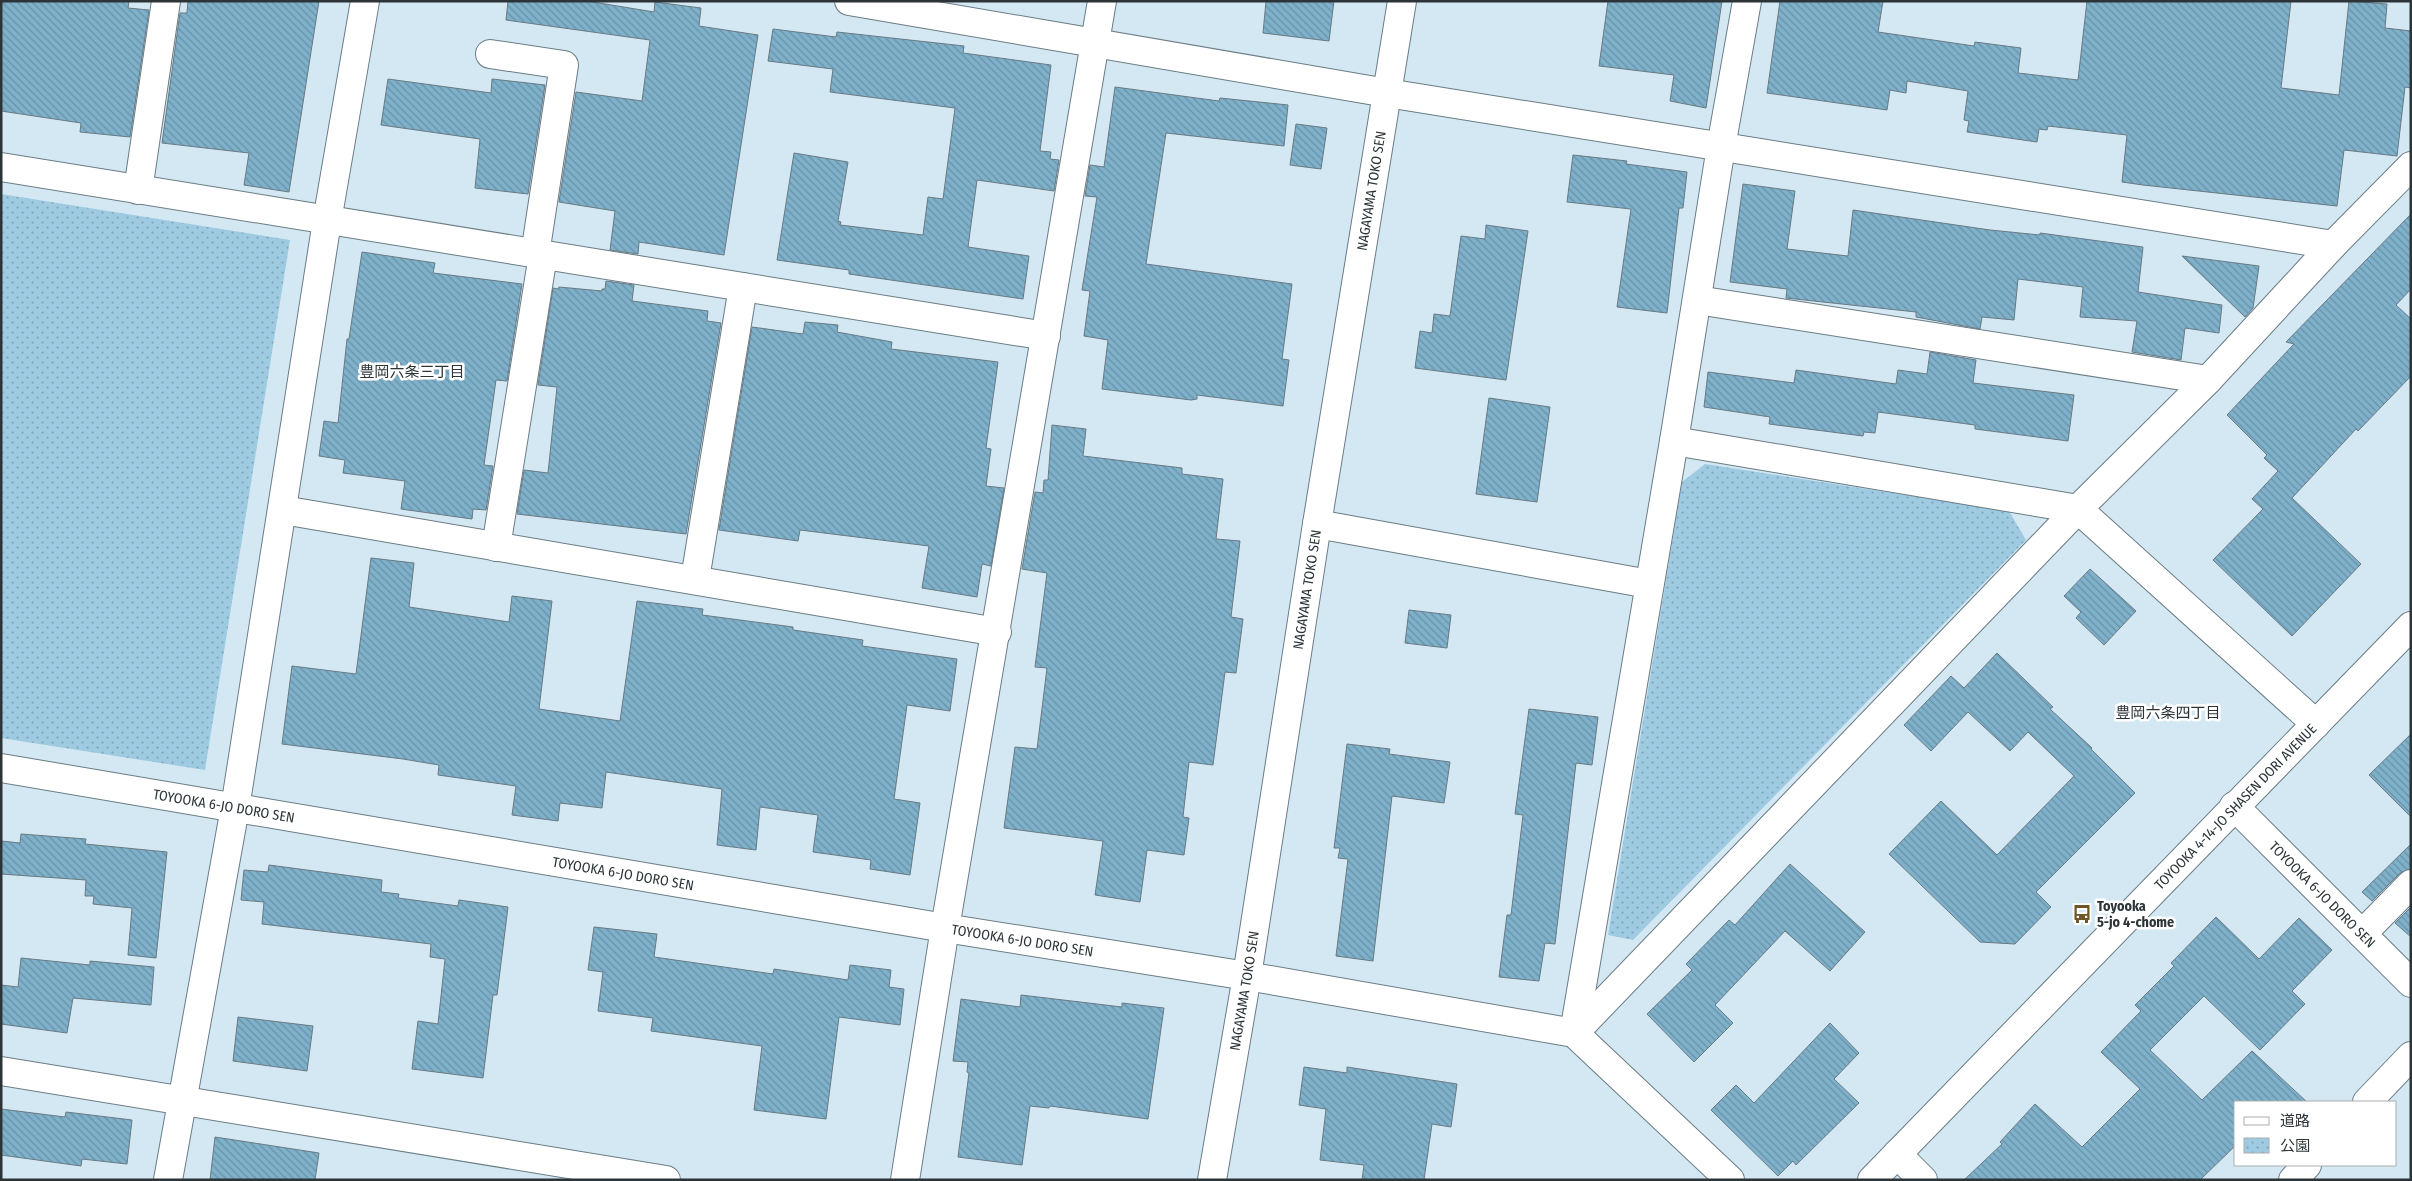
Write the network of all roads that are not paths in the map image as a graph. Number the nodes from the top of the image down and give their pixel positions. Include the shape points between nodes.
1 (166, 1) edge
2 (365, 1) edge
3 (849, 1) edge
4 (1102, 1) edge
5 (1402, 1) edge
6 (1747, 1) edge
7 (1095, 44) junction
8 (490, 54) dead end
9 (1387, 93) junction
10 (1721, 147) junction
11 (2411, 166) edge
12 (1, 167) edge
13 (138, 190) junction
14 (327, 221) junction
15 (2333, 245) junction
16 (539, 255) junction
17 (742, 287) junction
18 (1696, 300) junction
19 (1046, 336) junction
20 (2208, 380) junction
21 (1674, 441) junction
22 (2078, 509) junction
23 (283, 510) junction
24 (1317, 524) junction
25 (496, 546) junction
26 (695, 579) junction
27 (1649, 584) junction
28 (2411, 626) edge
29 (997, 632) junction
30 (2316, 724) junction
31 (1, 768) edge
32 (2234, 806) junction
33 (235, 808) junction
34 (2411, 884) edge
35 (945, 928) junction
36 (2362, 934) junction
37 (1247, 976) junction
38 (2411, 983) edge
39 (1574, 1033) junction
40 (2411, 1056) edge
41 (1, 1071) edge
42 (181, 1100) junction
43 (2367, 1101) edge
44 (1897, 1154) junction
45 (2306, 1166) edge
46 (168, 1180) edge
47 (666, 1180) edge
48 (905, 1180) edge
49 (1212, 1180) edge
50 (1730, 1180) edge
51 (1872, 1180) edge
52 (1923, 1180) edge
53 (2293, 1180) edge

1 - 13 street
2 - 14 street
3 - 7 street
4 - 7 street
5 - 9 street, NAGAYAMA TOKO SEN
6 - 10 street
7 - 9 street
7 - 19 street
8 - 16 street via 564,65
9 - 10 street
9 - 24 street, NAGAYAMA TOKO SEN
10 - 15 street
10 - 18 street
11 - 15 street
12 - 13 street
13 - 14 street
14 - 16 street
14 - 23 street
15 - 20 street
16 - 17 street
16 - 25 street
17 - 19 street
17 - 26 street
18 - 20 street
18 - 21 street
19 - 29 street
20 - 22 street
21 - 22 street
21 - 27 street
22 - 30 street
22 - 39 street
23 - 25 street
23 - 33 street
24 - 27 street
24 - 37 street, NAGAYAMA TOKO SEN
25 - 26 street
26 - 29 street
27 - 39 street
28 - 30 street, TOYOOKA 4-14-JO SHASEN DORI AVENUE
29 - 35 street
30 - 32 street, TOYOOKA 4-14-JO SHASEN DORI AVENUE
31 - 33 street, TOYOOKA 6-JO DORO SEN
32 - 36 street, TOYOOKA 6-JO DORO SEN
32 - 44 street, TOYOOKA 4-14-JO SHASEN DORI AVENUE
33 - 35 street, TOYOOKA 6-JO DORO SEN
33 - 42 street
34 - 36 street
35 - 37 street, TOYOOKA 6-JO DORO SEN
35 - 48 street
36 - 38 street, TOYOOKA 6-JO DORO SEN
37 - 39 street, TOYOOKA 6-JO DORO SEN
37 - 49 street, NAGAYAMA TOKO SEN
39 - 50 street
40 - 43 street
41 - 42 street
42 - 46 street
42 - 47 street
44 - 51 street, TOYOOKA 4-14-JO SHASEN DORI AVENUE
44 - 52 street
45 - 53 street

